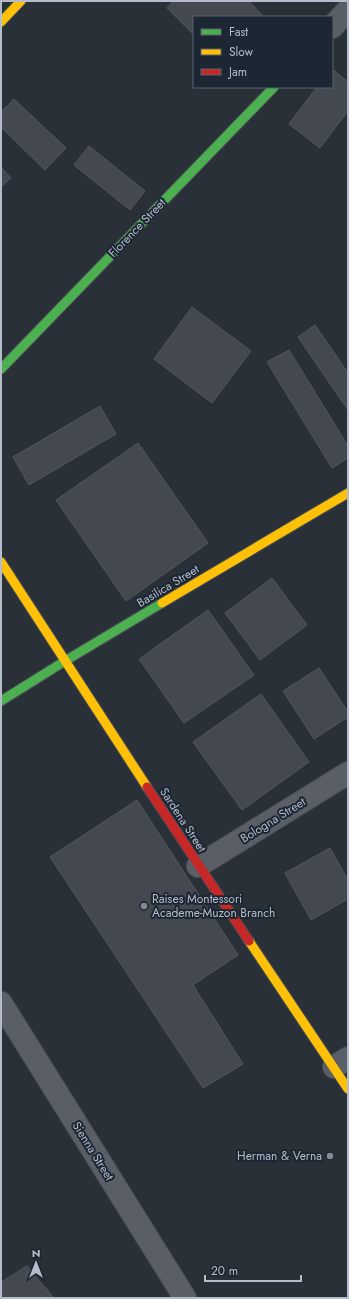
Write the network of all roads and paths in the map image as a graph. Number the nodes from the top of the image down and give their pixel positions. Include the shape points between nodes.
1 (21, 1) edge
2 (348, 10) edge
3 (1, 22) edge
4 (333, 26) edge
5 (273, 88) edge
6 (1, 369) edge
7 (348, 493) edge
8 (1, 562) edge
9 (64, 661) junction
10 (1, 701) edge
11 (348, 773) edge
12 (198, 866) junction
13 (1, 1003) edge
14 (341, 1062) edge
15 (348, 1089) edge
16 (185, 1298) edge

1 - 3 street
2 - 4 street
5 - 6 street, Florence Street
7 - 9 street, Basilica Street
8 - 9 street, Sardena Street
9 - 10 street, Basilica Street
9 - 12 street, Sardena Street
11 - 12 street, Bologna Street
12 - 14 street, Sardena Street
13 - 16 street, Sienna Street
14 - 15 street, Sardena Street

